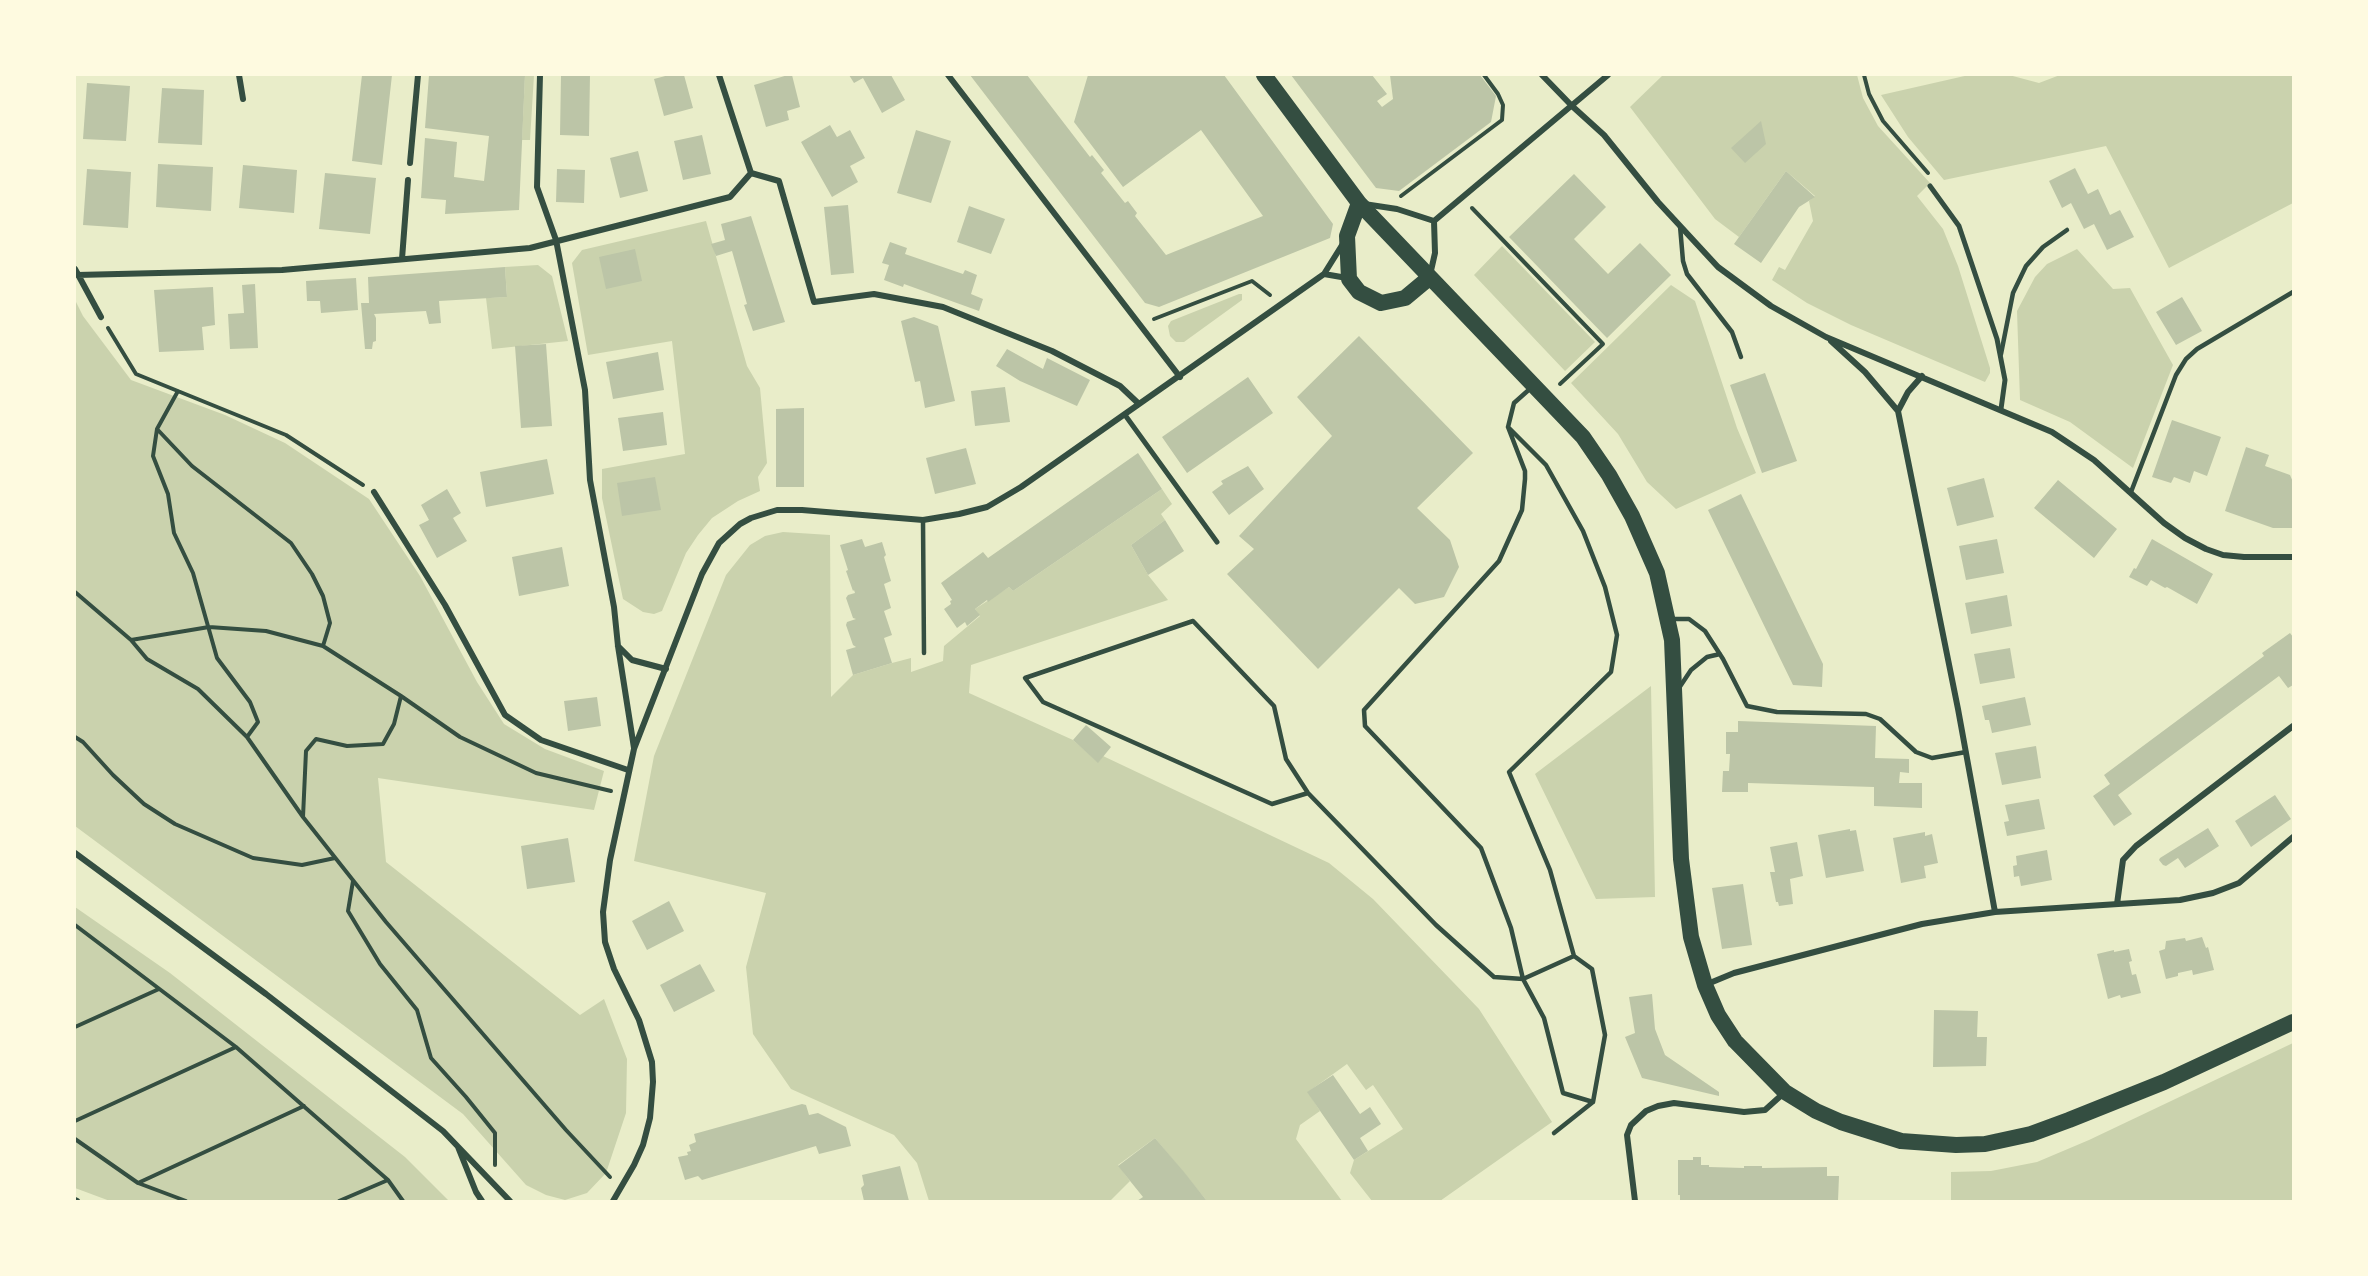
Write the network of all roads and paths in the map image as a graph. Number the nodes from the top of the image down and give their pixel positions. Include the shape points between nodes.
1 (239, 75) edge
2 (418, 75) edge
3 (540, 75) edge
4 (719, 75) edge
5 (948, 75) edge
6 (1264, 75) edge
7 (1484, 75) edge
8 (1542, 75) edge
9 (1608, 75) edge
10 (1864, 75) edge
11 (243, 99) dead end
12 (1572, 106) junction
13 (410, 163) dead end
14 (751, 173) junction
15 (408, 180) dead end
16 (1930, 186) joint
17 (1463, 198) junction
18 (1359, 203) junction
19 (1387, 207) junction
20 (1434, 221) junction
21 (1680, 226) junction
22 (2067, 230) dead end
23 (1347, 236) junction
24 (556, 240) junction
25 (402, 259) junction
26 (76, 272) edge
27 (1324, 274) junction
28 (1429, 278) junction
29 (1349, 279) junction
30 (2293, 292) edge
31 (1282, 304) junction
32 (101, 317) joint
33 (1140, 324) junction
34 (1826, 336) junction
35 (1741, 357) dead end
36 (2001, 357) junction
37 (1922, 376) junction
38 (1180, 377) junction
39 (178, 391) junction
40 (1541, 391) junction
41 (1139, 404) junction
42 (2001, 408) junction
43 (1898, 411) junction
44 (1125, 415) junction
45 (1508, 428) junction
46 (157, 429) junction
47 (374, 492) joint
48 (2131, 492) junction
49 (923, 520) junction
50 (1217, 542) dead end
51 (2292, 558) edge
52 (75, 592) edge
53 (1668, 619) junction
54 (209, 627) junction
55 (131, 640) junction
56 (322, 646) junction
57 (618, 646) junction
58 (924, 653) dead end
59 (1720, 654) junction
60 (666, 669) junction
61 (1676, 692) junction
62 (401, 696) junction
63 (2293, 726) edge
64 (75, 737) edge
65 (247, 737) junction
66 (634, 748) junction
67 (1966, 752) junction
68 (628, 770) junction
69 (1308, 793) junction
70 (623, 794) junction
71 (303, 817) junction
72 (2293, 837) edge
73 (75, 853) edge
74 (335, 858) junction
75 (354, 880) junction
76 (2117, 904) junction
77 (1995, 912) junction
78 (75, 925) edge
79 (82, 930) junction
80 (75, 934) edge
81 (1574, 956) junction
82 (1523, 979) junction
83 (1705, 985) junction
84 (159, 989) junction
85 (2293, 1022) edge
86 (75, 1027) edge
87 (236, 1047) junction
88 (1785, 1092) junction
89 (1593, 1102) junction
90 (304, 1106) junction
91 (75, 1121) edge
92 (1554, 1133) dead end
93 (75, 1139) edge
94 (457, 1143) junction
95 (488, 1178) junction
96 (388, 1179) junction
97 (138, 1183) junction
98 (621, 1188) junction
99 (186, 1201) edge
100 (339, 1201) edge
101 (403, 1201) edge
102 (482, 1201) edge
103 (510, 1201) edge
104 (613, 1201) edge
105 (1635, 1201) edge

1 - 11 street
2 - 13 street
3 - 24 street via 537,187
4 - 14 street
5 - 33 street
6 - 18 highway
7 - 19 path via 1503,105 1502,120
8 - 12 street
9 - 12 street
10 - 16 path via 1883,121 1933,180
12 - 17 street
12 - 21 street via 1604,135
14 - 24 street via 729,197
14 - 41 street via 779,181 814,302 874,294 943,307 1052,351 1120,386
15 - 25 street
16 - 36 street via 1959,226
17 - 20 street
17 - 40 path via 1603,344
18 - 19 street
18 - 23 highway
18 - 28 highway
19 - 20 street
20 - 28 street via 1435,253
21 - 34 street via 1718,267 1771,306
21 - 35 lane via 1687,274 1732,332
22 - 36 lane via 2043,247 2026,266 2013,293
23 - 27 street
23 - 29 highway
24 - 25 street via 530,248
24 - 57 street via 585,390 590,480
25 - 26 street via 282,270
26 - 32 street
27 - 29 street
27 - 31 street
28 - 29 highway via 1405,298 1381,303 1359,292
28 - 40 highway
30 - 48 lane via 2186,359 2176,375
31 - 33 path via 1252,281
31 - 38 street
32 - 39 path via 136,374
33 - 38 street
34 - 37 street
34 - 43 street via 1865,372
36 - 42 street via 2005,380
37 - 42 street
37 - 43 street
38 - 41 street
39 - 46 path
39 - 47 path via 286,435
40 - 45 lane via 1514,402
40 - 53 highway via 1583,437 1632,516 1657,573
41 - 44 street
42 - 48 street via 2052,432 2094,460
43 - 67 street
44 - 49 street via 1004,498 973,512
44 - 50 street
45 - 81 lane via 1546,465 1583,531 1605,587 1617,635 1611,672 1509,772 1550,870
45 - 82 lane via 1525,479 1522,510 1499,561 1364,710 1365,726 1481,848 1511,928
46 - 54 path via 153,456 168,494 174,533 193,573
46 - 56 path via 192,466 291,543 323,596 330,623
47 - 68 street via 444,605 505,715 541,740
48 - 51 street via 2164,523 2206,549 2223,555
49 - 58 lane
49 - 60 street via 777,510 740,524 710,556
52 - 55 path
53 - 59 lane via 1689,619 1705,631
53 - 61 highway
54 - 55 path
54 - 56 path via 266,631
54 - 65 path via 217,658 249,702 258,722
55 - 65 path via 147,659 198,689
56 - 62 path
57 - 60 street via 632,660
57 - 66 street
59 - 61 lane via 1707,657 1690,670
59 - 67 lane via 1747,706 1777,712 1866,714 1881,719 1916,752 1932,758
60 - 66 street
61 - 83 highway via 1681,859 1687,914
62 - 70 path via 460,737 536,773
62 - 71 path via 394,724 383,744 347,746 316,739 306,752
63 - 76 street via 2136,846 2123,860
64 - 74 path via 144,804 175,824 253,858 302,865
65 - 71 path
66 - 68 street
67 - 77 street
68 - 70 street
69 - 69 lane via 1286,759 1274,706 1193,621 1025,678 1043,702 1272,804
69 - 82 lane via 1436,925 1494,977
70 - 98 street via 603,928 614,969 646,1041 653,1082 647,1131
71 - 74 path
72 - 76 street via 2240,883 2180,900
73 - 94 street via 153,908
74 - 75 path
75 - 95 path via 348,911 380,964 417,1010 431,1058 495,1133 496,1162
75 - 98 path via 566,1130
76 - 77 street
77 - 83 street via 1850,941 1734,973
78 - 79 path
79 - 80 path
79 - 84 path
81 - 82 lane
81 - 89 lane via 1592,969 1605,1035
82 - 89 lane via 1544,1018 1563,1093
83 - 88 highway via 1735,1041
84 - 86 path
84 - 87 path
85 - 88 highway via 2164,1082 2031,1134 1985,1144 1901,1141 1841,1122
87 - 90 path
87 - 91 path
88 - 105 street via 1765,1110 1744,1112 1674,1103 1646,1111 1631,1125 1627,1135
89 - 92 lane
90 - 96 path
90 - 97 path
93 - 97 path
94 - 95 street
94 - 102 street
95 - 103 street
96 - 100 path
96 - 101 path
97 - 99 path
98 - 104 street

